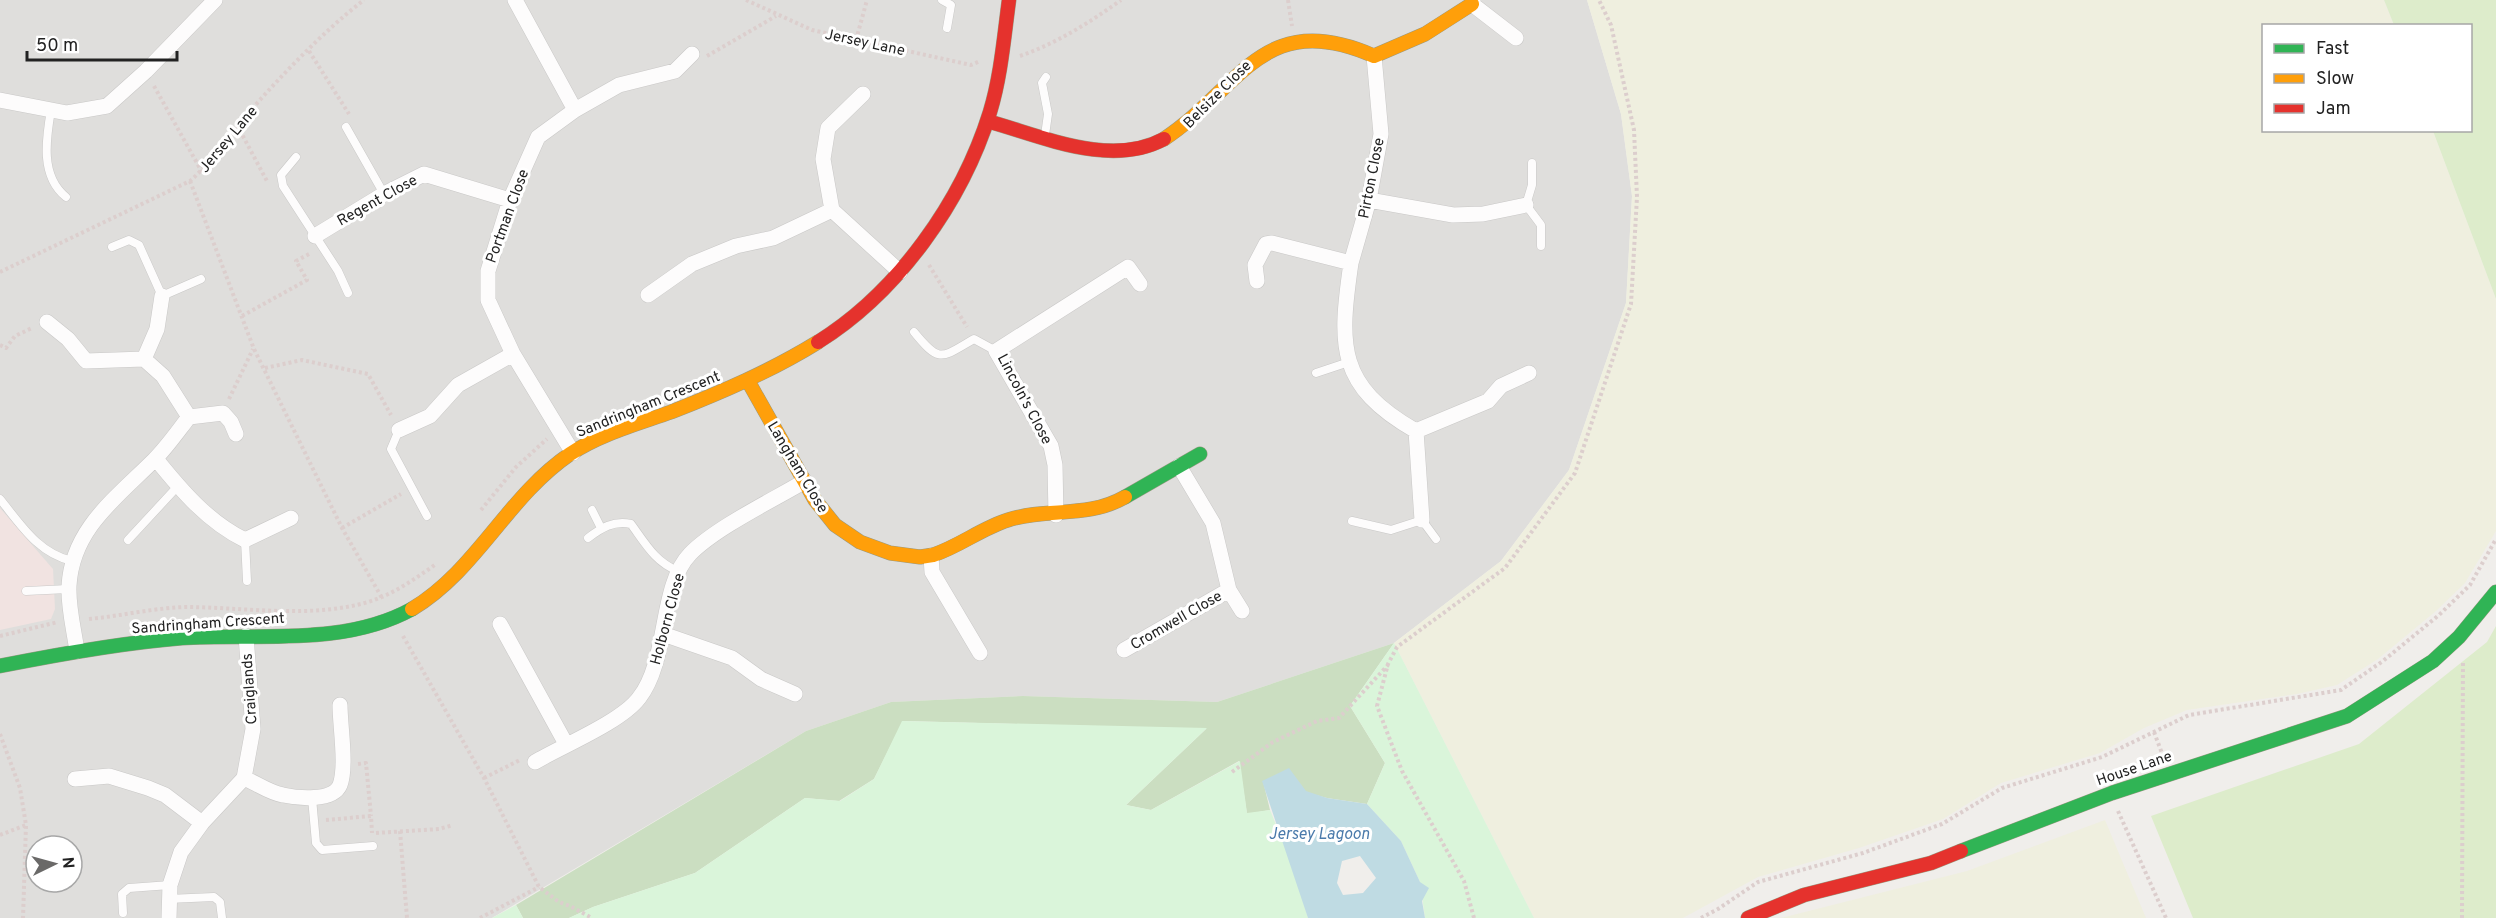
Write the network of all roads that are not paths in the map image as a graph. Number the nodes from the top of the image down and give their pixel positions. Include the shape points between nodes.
1 (215, 0) edge
2 (514, 0) edge
3 (942, 0) edge
4 (1009, 0) edge
5 (1473, 2) edge
6 (947, 28) dead end
7 (1516, 38) dead end
8 (692, 54) road end
9 (1374, 56) junction
10 (1046, 77) dead end
11 (863, 94) dead end
12 (0, 100) edge
13 (51, 110) junction
14 (575, 110) junction
15 (987, 121) junction
16 (346, 127) road end
17 (1045, 136) junction
18 (296, 157) dead end
19 (1532, 163) dead end
20 (384, 194) junction
21 (66, 197) dead end
22 (510, 200) junction
23 (1369, 200) junction
24 (1526, 205) junction
25 (832, 210) junction
26 (319, 241) junction
27 (1541, 246) dead end
28 (112, 247) dead end
29 (1351, 263) junction
30 (900, 272) junction
31 (201, 279) dead end
32 (1257, 281) dead end
33 (1140, 284) dead end
34 (348, 293) dead end
35 (648, 295) dead end
36 (162, 296) junction
37 (47, 322) road end
38 (914, 332) dead end
39 (996, 351) junction
40 (513, 354) junction
41 (144, 359) junction
42 (1349, 362) junction
43 (1316, 373) dead end
44 (1529, 373) dead end
45 (748, 381) junction
46 (189, 417) junction
47 (399, 430) joint
48 (1416, 431) junction
49 (236, 434) dead end
50 (573, 453) junction
51 (1200, 454) dead end
52 (156, 459) junction
53 (1179, 466) junction
54 (805, 481) junction
55 (178, 486) junction
56 (0, 499) edge
57 (592, 510) dead end
58 (1056, 515) junction
59 (427, 516) dead end
60 (291, 518) dead end
61 (1422, 520) junction
62 (1352, 521) dead end
63 (601, 528) junction
64 (588, 538) dead end
65 (1436, 539) dead end
66 (128, 540) dead end
67 (245, 540) junction
68 (931, 556) junction
69 (72, 561) junction
70 (678, 571) junction
71 (247, 581) dead end
72 (68, 589) junction
73 (1229, 590) junction
74 (26, 591) dead end
75 (2496, 591) edge
76 (1242, 611) dead end
77 (500, 624) dead end
78 (663, 634) junction
79 (246, 636) junction
80 (1124, 650) dead end
81 (77, 651) junction
82 (980, 653) dead end
83 (0, 666) edge
84 (795, 694) dead end
85 (340, 705) dead end
86 (566, 744) junction
87 (535, 762) road end
88 (244, 778) junction
89 (75, 779) dead end
90 (312, 798) junction
91 (202, 823) junction
92 (373, 846) road end
93 (169, 892) junction
94 (123, 913) dead end
95 (169, 918) edge
96 (222, 918) edge
97 (1748, 918) edge

1 - 13 street via 107,106 67,113
2 - 14 street
3 - 6 lane via 951,5
4 - 15 street, Sandringham Crescent
5 - 7 street
5 - 9 street via 1425,34
8 - 14 street, Portman Close via 675,72 618,85
9 - 17 street, Belsize Close via 1353,46 1294,42 1263,51 1188,125 1169,139 1133,150 1112,152
9 - 23 street, Pirton Close via 1381,134
10 - 17 lane via 1041,90 1048,114
11 - 25 street via 828,128 823,159
12 - 13 street
13 - 21 lane via 45,153 58,190
14 - 22 street, Portman Close via 538,137
15 - 17 street, Belsize Close
15 - 30 street, Sandringham Crescent via 952,201
16 - 20 lane
18 - 26 lane via 281,175 283,186
19 - 24 lane via 1532,185
20 - 22 street, Regent Close via 424,174
20 - 26 street, Regent Close
22 - 40 street, Portman Close via 488,271 488,300
23 - 24 street via 1453,215 1483,214
23 - 29 street, Pirton Close
24 - 27 lane via 1541,225
25 - 30 street
25 - 35 street via 773,238 736,246 692,264
26 - 34 lane
28 - 36 lane via 129,240 139,245
29 - 32 street via 1266,244 1255,265
29 - 42 street, Pirton Close via 1344,313
30 - 45 street, Sandringham Crescent via 822,342
31 - 36 lane
33 - 39 street, Lincoln's Close via 1128,267
36 - 41 street via 157,329
37 - 41 street via 86,361
38 - 39 lane via 936,355 946,355 974,339
39 - 58 street, Lincoln's Close via 1051,447
40 - 47 street via 458,385 430,416
40 - 50 street, Portman Close
41 - 46 street via 163,376
42 - 43 lane
42 - 48 street, Pirton Close via 1360,387 1376,404
44 - 48 street via 1501,386 1488,401
45 - 50 street, Sandringham Crescent
45 - 54 street, Langham Close
46 - 49 street via 223,413
46 - 52 street
47 - 59 lane via 391,449
48 - 61 street
50 - 79 street, Sandringham Crescent via 519,498 489,541 445,588 393,619 350,632
51 - 53 street, Langham Close
52 - 55 street
52 - 69 street via 105,506 81,537
53 - 58 street, Langham Close via 1107,507
53 - 73 street, Cromwell Close via 1213,523
54 - 68 street, Langham Close via 826,516 851,537 896,554
54 - 70 street, Holborn Close via 706,540 689,554
55 - 66 lane
55 - 67 street via 222,529
56 - 69 lane via 36,544 58,558
57 - 63 lane
58 - 68 street, Langham Close via 1010,519
60 - 67 street
61 - 62 lane via 1391,530
61 - 65 lane
63 - 64 lane
63 - 70 lane via 621,522 631,524 653,555
67 - 71 lane
68 - 82 street via 933,572
69 - 72 street
70 - 78 street, Holborn Close
72 - 74 lane
72 - 81 street
73 - 76 street, Cromwell Close
73 - 80 street, Cromwell Close
75 - 97 street, House Lane via 2463,633 2433,661 2347,716 2112,793 1931,863 1804,895
77 - 86 street
78 - 84 street via 732,658 761,679
78 - 86 street, Holborn Close via 651,676 639,699 620,716
79 - 81 street, Sandringham Crescent via 181,638
79 - 88 street, Craiglands via 253,729
81 - 83 street, Sandringham Crescent
85 - 90 street via 340,786 334,793
86 - 87 street, Holborn Close
88 - 90 street via 281,795
88 - 91 street
89 - 91 street via 109,776 148,788 165,795
90 - 92 lane via 316,843 322,850
91 - 93 street via 181,852
93 - 94 lane via 129,888 122,894
93 - 95 street
93 - 96 lane via 214,897 220,902

